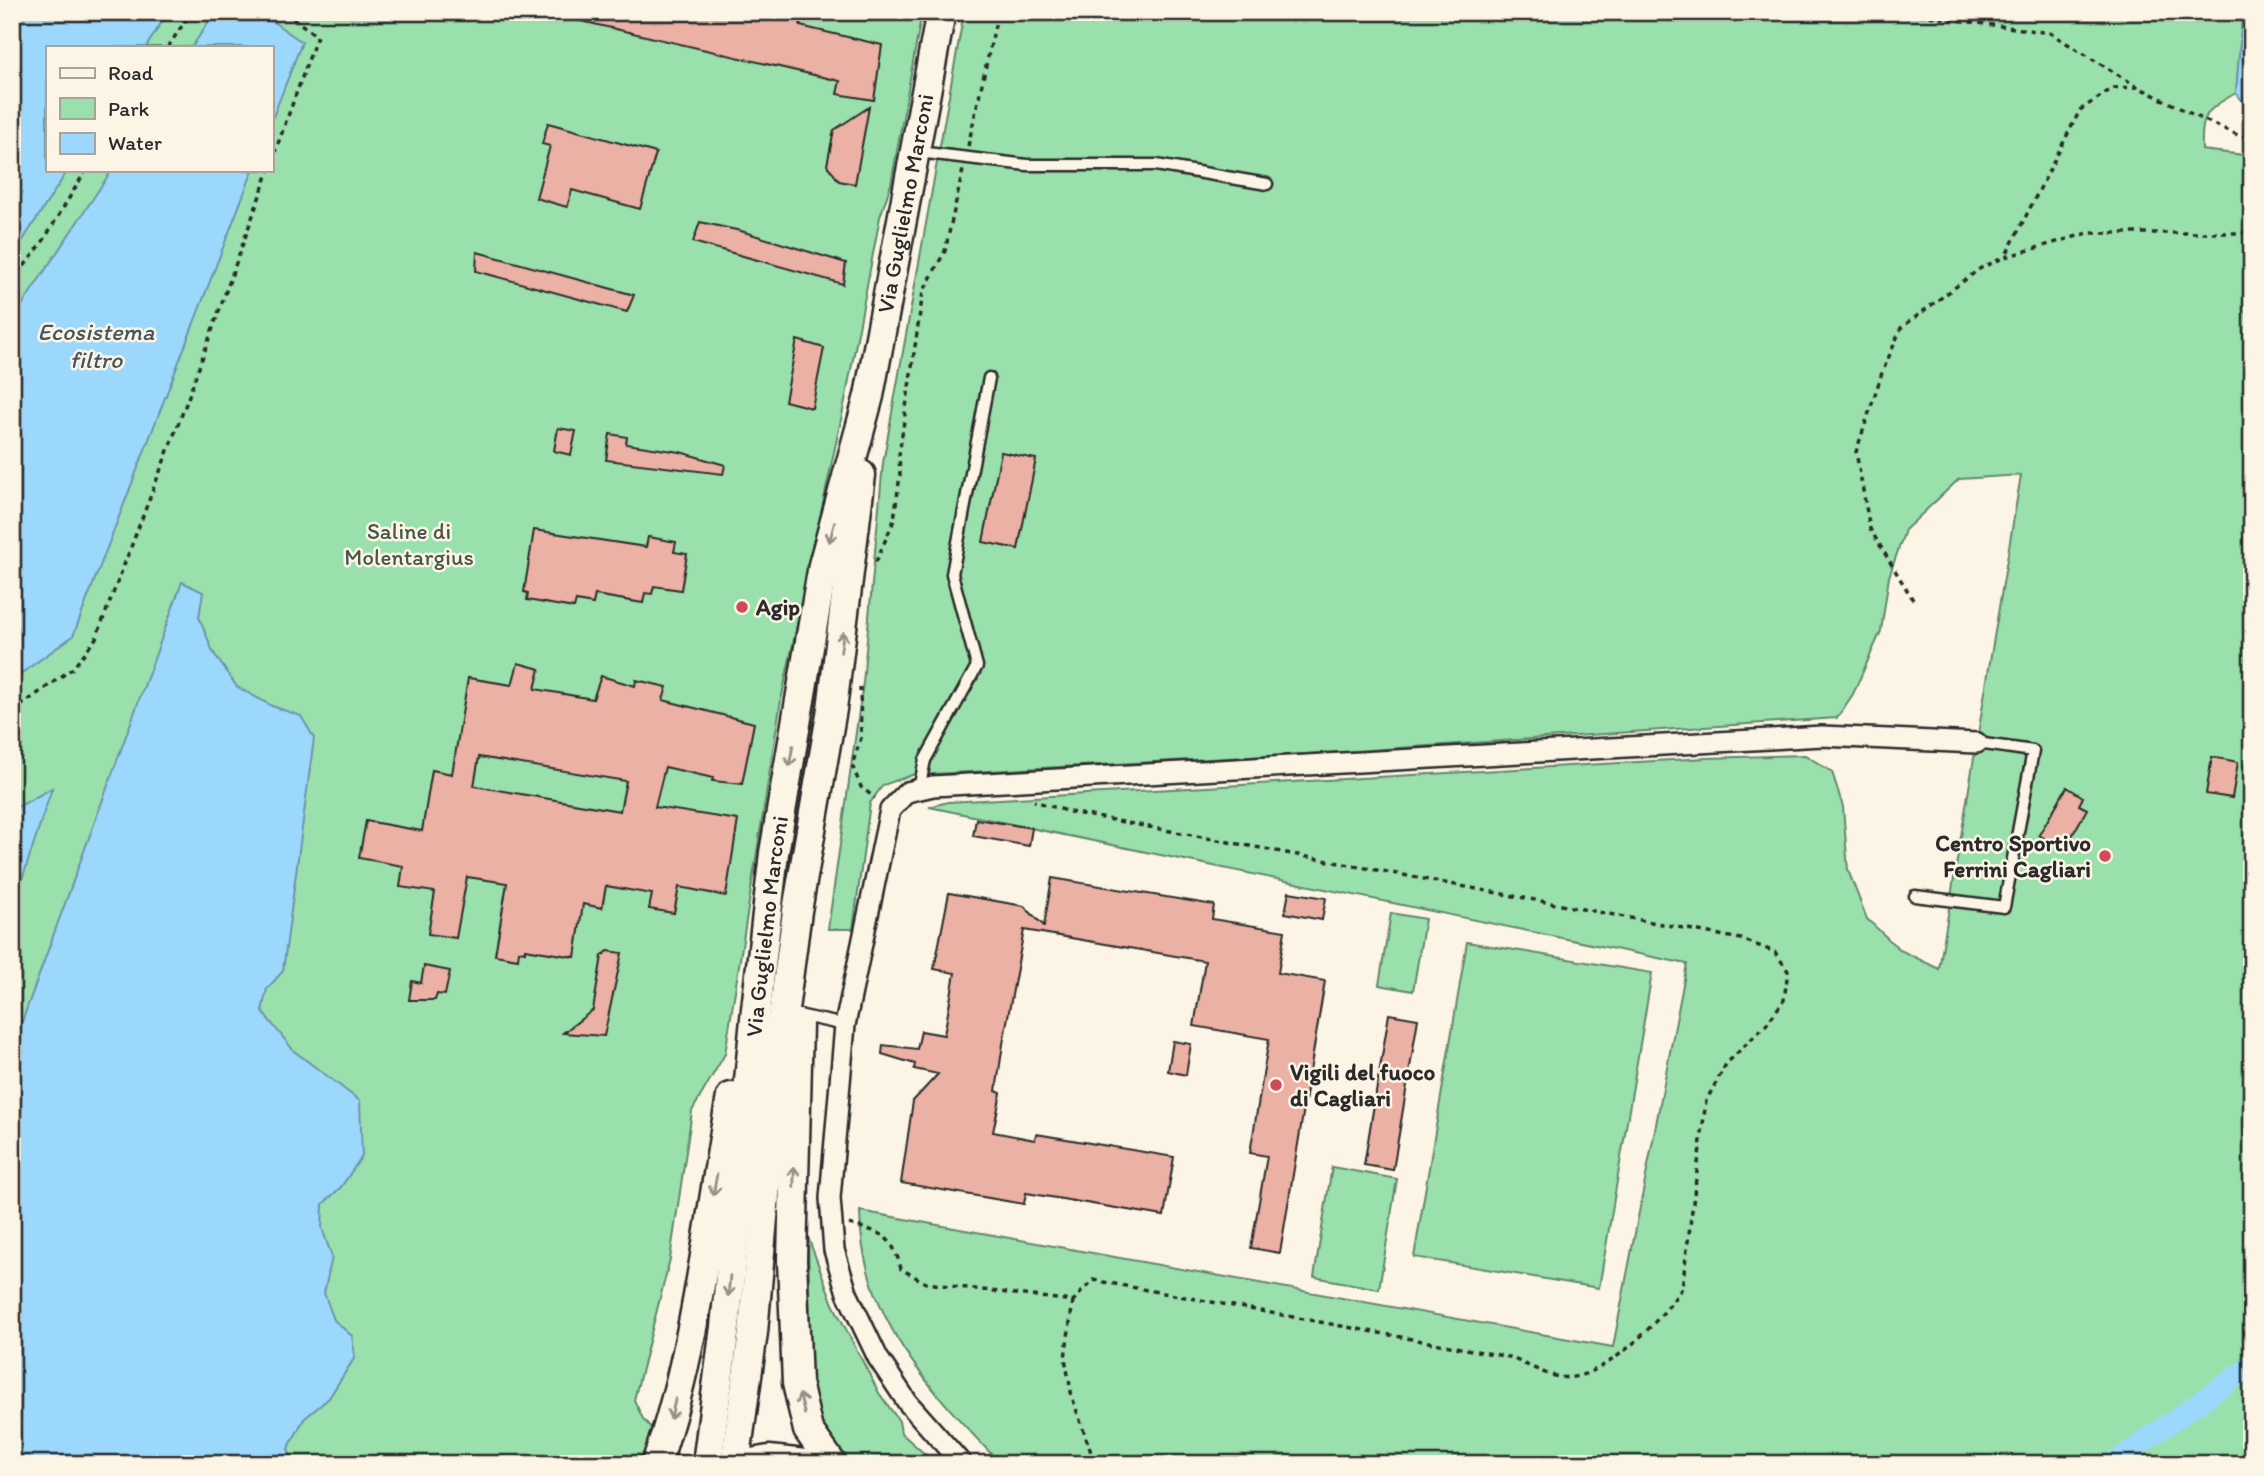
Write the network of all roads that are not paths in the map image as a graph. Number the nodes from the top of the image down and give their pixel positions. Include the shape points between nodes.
1 (936, 18) edge
2 (918, 152) junction
3 (1267, 184) dead end
4 (989, 378) dead end
5 (869, 396) junction
6 (832, 709) junction
7 (1977, 743) joint
8 (919, 789) junction
9 (774, 853) junction
10 (1915, 896) dead end
11 (798, 1015) junction
12 (845, 1025) junction
13 (656, 1464) edge
14 (707, 1464) edge
15 (735, 1464) edge
16 (745, 1464) edge
17 (805, 1464) edge
18 (832, 1464) edge
19 (962, 1464) edge

1 - 2 main road, Via Guglielmo Marconi
2 - 3 lane via 1027,165 1156,165
2 - 5 main road, Via Guglielmo Marconi
4 - 8 lane via 952,574 977,666 925,760
6 -> 5 main road, Via Guglielmo Marconi
5 -> 9 main road, Via Guglielmo Marconi via 822,565
6 - 11 main road
6 - 15 main road, Via Guglielmo Marconi via 797,911 776,1070 753,1332
7 - 8 street via 1822,736
7 - 10 lane via 2033,751 2004,907
8 - 12 street via 906,792 890,810
9 -> 13 main road via 691,1324
9 -> 14 main road, Via Guglielmo Marconi
11 - 12 lane
18 -> 11 main road via 808,1430 797,1382 792,1260
12 - 19 street via 830,1198 834,1250 846,1293 878,1358 908,1402
16 - 17 main road via 769,1460

